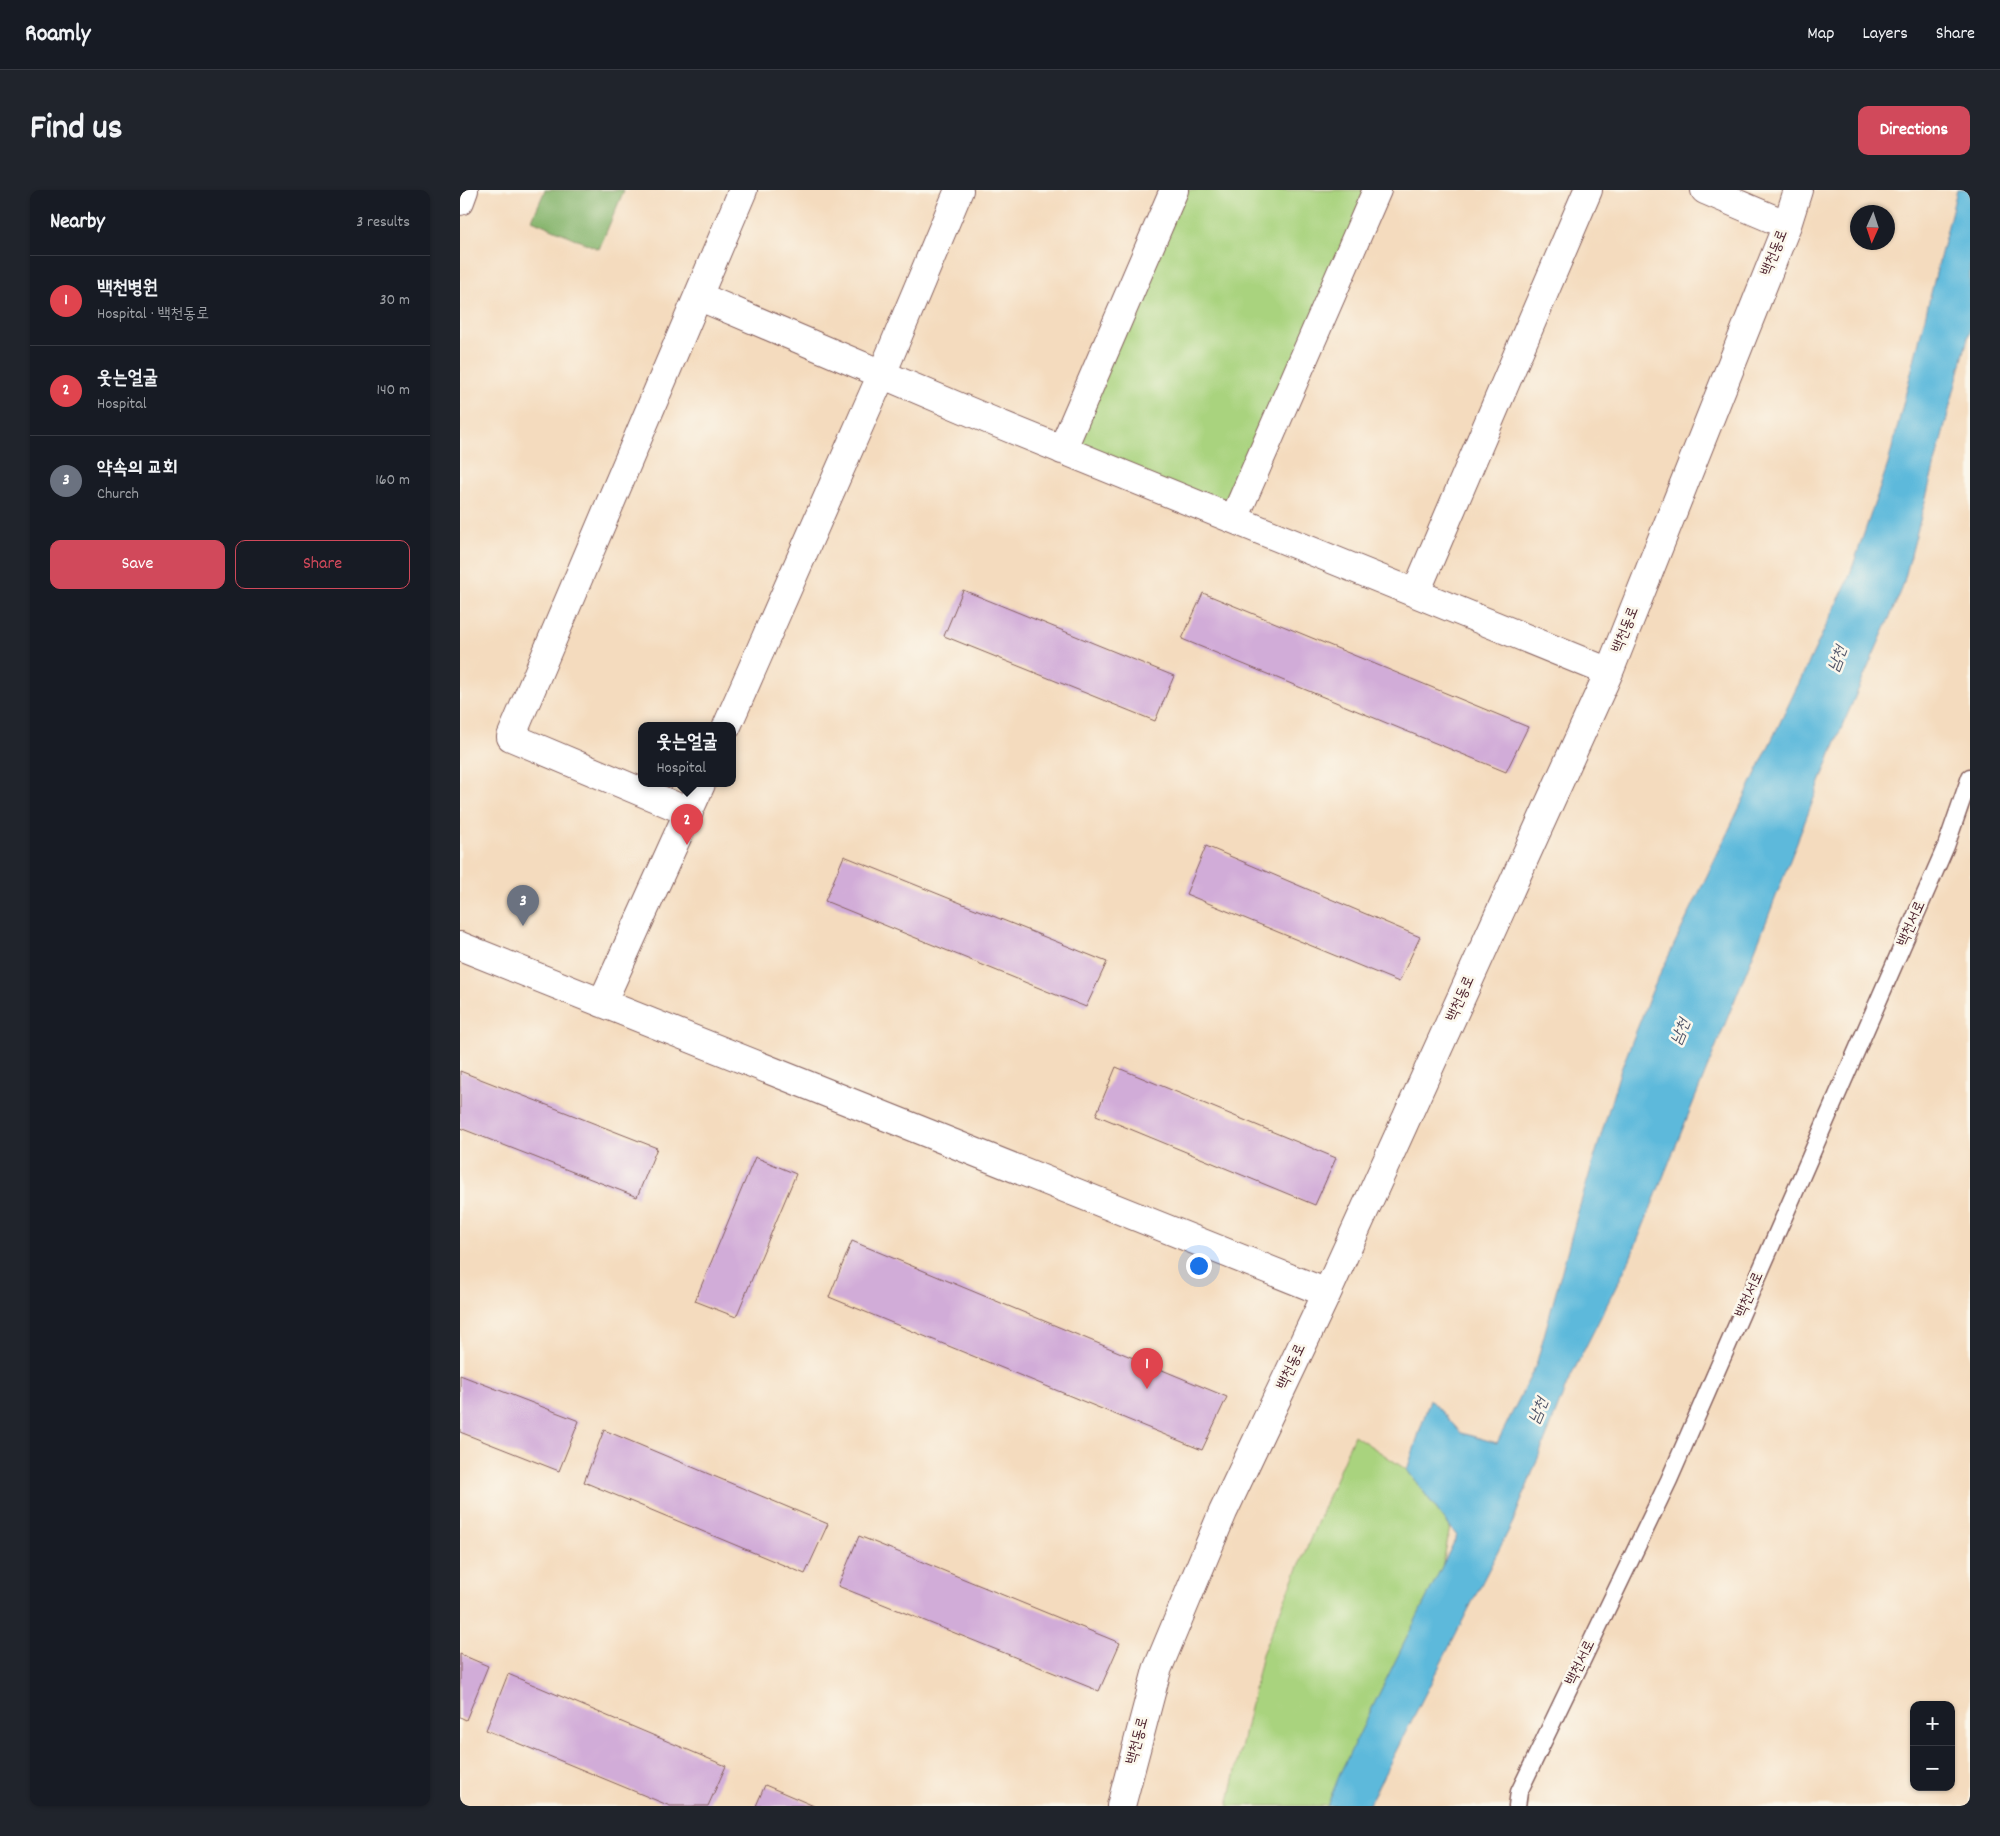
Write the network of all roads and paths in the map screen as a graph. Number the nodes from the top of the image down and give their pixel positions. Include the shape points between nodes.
1 (464, 190) edge
2 (743, 190) edge
3 (959, 190) edge
4 (1174, 190) edge
5 (1377, 190) edge
6 (1588, 190) edge
7 (1705, 190) edge
8 (1798, 190) edge
9 (460, 201) edge
10 (1786, 225) junction
11 (698, 296) junction
12 (882, 374) junction
13 (1062, 450) junction
14 (1234, 519) junction
15 (1416, 592) junction
16 (1610, 672) junction
17 (729, 722) edge
18 (1970, 777) edge
19 (700, 787) edge
20 (689, 812) junction
21 (460, 946) edge
22 (602, 1003) junction
23 (1327, 1293) junction
24 (1121, 1806) edge
25 (1517, 1806) edge

1 - 9 street
2 - 11 street
3 - 12 street
4 - 13 street
5 - 14 street
6 - 15 street
7 - 10 street
8 - 10 street, 백천동로
10 - 16 street, 백천동로
11 - 12 street
11 - 20 street via 512,737
12 - 13 street
12 - 17 street
13 - 14 street
14 - 15 street
15 - 16 street
16 - 23 street, 백천동로
18 - 25 lane, 백천서로 via 1942,855 1673,1471 1519,1792
19 - 20 street
20 - 22 street
21 - 22 street
22 - 23 street
23 - 24 street, 백천동로 via 1223,1512 1157,1670

